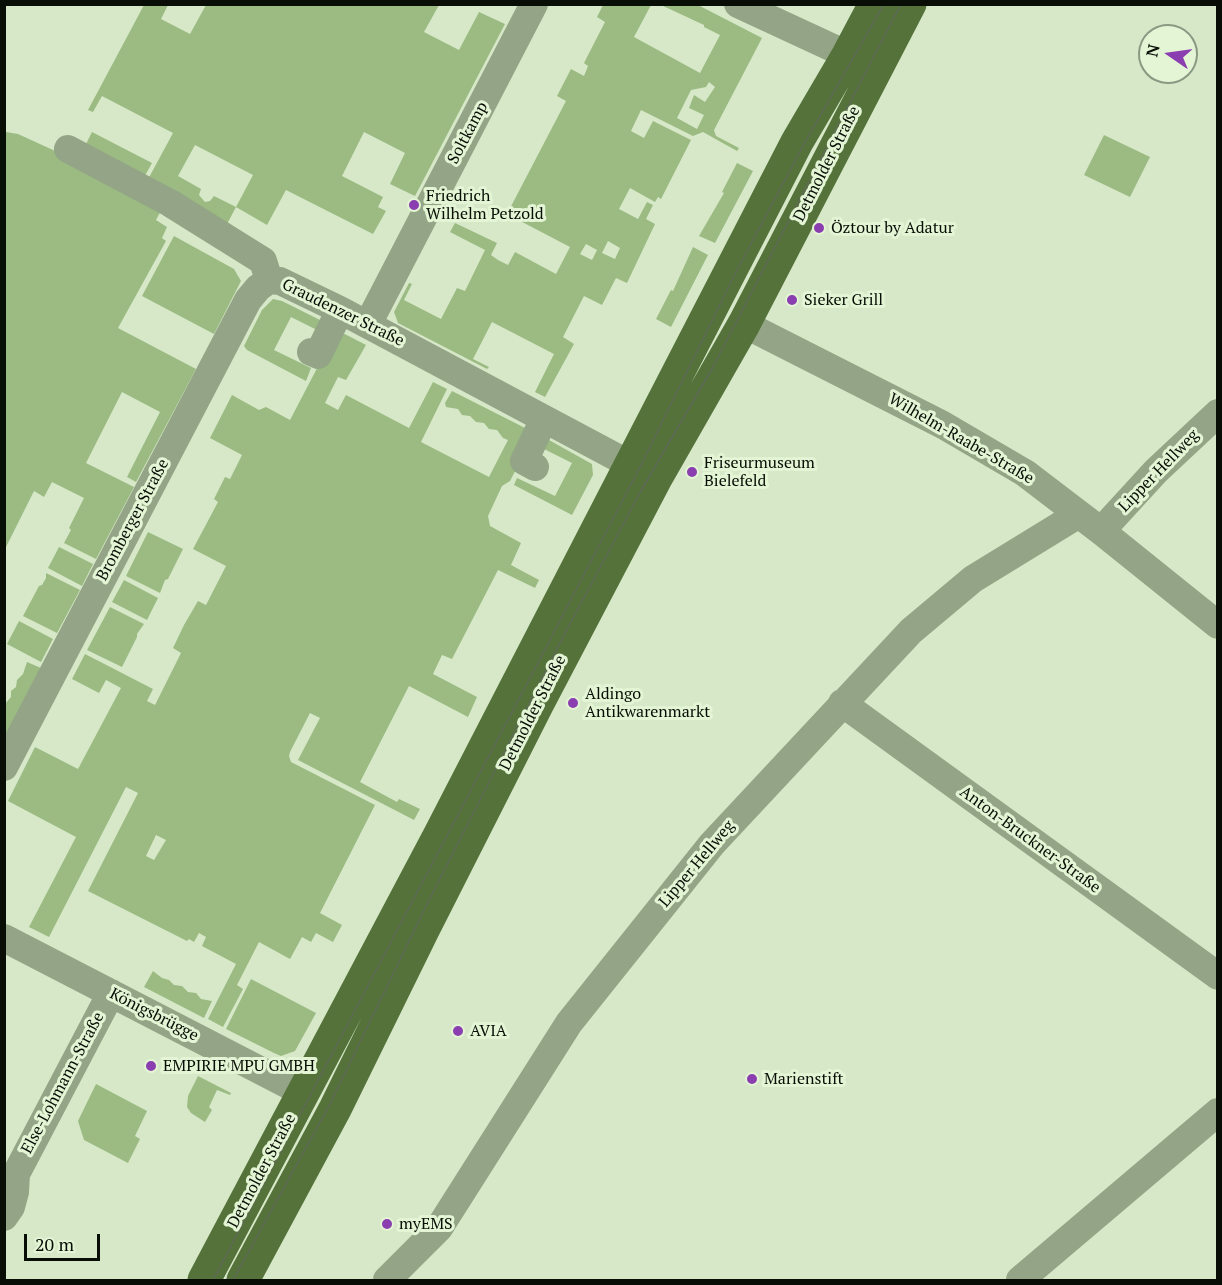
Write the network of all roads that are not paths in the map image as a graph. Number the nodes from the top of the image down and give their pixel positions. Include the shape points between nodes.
1 (534, 4) edge
2 (738, 4) edge
3 (875, 4) edge
4 (910, 4) edge
5 (848, 55) junction
6 (68, 149) dead end
7 (269, 280) junction
8 (711, 308) junction
9 (340, 310) junction
10 (368, 324) junction
11 (744, 324) junction
12 (311, 352) dead end
13 (1218, 413) edge
14 (544, 419) junction
15 (631, 465) junction
16 (535, 467) dead end
17 (1079, 514) junction
18 (1101, 531) junction
19 (1218, 625) edge
20 (842, 703) junction
21 (4, 767) edge
22 (4, 938) edge
23 (1218, 976) edge
24 (111, 993) junction
25 (304, 1093) junction
26 (335, 1109) junction
27 (1218, 1112) edge
28 (10, 1171) edge
29 (4, 1217) edge
30 (204, 1281) edge
31 (243, 1281) edge
32 (387, 1281) edge
33 (1020, 1281) edge

1 - 10 street, Soltkamp
2 - 5 street
3 - 5 main road, Detmolder Straße
4 - 11 main road, Detmolder Straße
5 - 8 main road, Detmolder Straße via 797,142
6 - 7 street, Graudenzer Straße via 170,203 263,261
7 - 9 street, Graudenzer Straße via 280,281
7 - 21 street, Bromberger Straße via 248,300
8 - 11 main road
8 - 15 main road, Detmolder Straße
9 - 10 street, Graudenzer Straße
9 - 12 street via 318,355
10 - 14 street, Graudenzer Straße
11 - 17 street, Wilhelm-Raabe-Straße via 943,425 1025,473
11 - 26 main road, Detmolder Straße via 656,478 538,703
13 - 18 street, Lipper Hellweg via 1156,471
14 - 15 street, Graudenzer Straße
14 - 16 street via 524,461
15 - 25 main road, Detmolder Straße
17 - 18 street, Wilhelm-Raabe-Straße
17 - 20 street, Lipper Hellweg via 973,579 911,632
18 - 19 street, Wilhelm-Raabe-Straße
20 - 23 street, Anton-Bruckner-Straße
20 - 32 street, Lipper Hellweg via 712,844 635,939 554,1045 439,1228
22 - 24 street, Königsbrügge
24 - 25 street, Königsbrügge
24 - 28 street, Else-Lohmann-Straße
25 - 26 main road
25 - 30 main road, Detmolder Straße
26 - 31 main road, Detmolder Straße
27 - 33 street
28 - 29 street, Else-Lohmann-Straße via 15,1192

